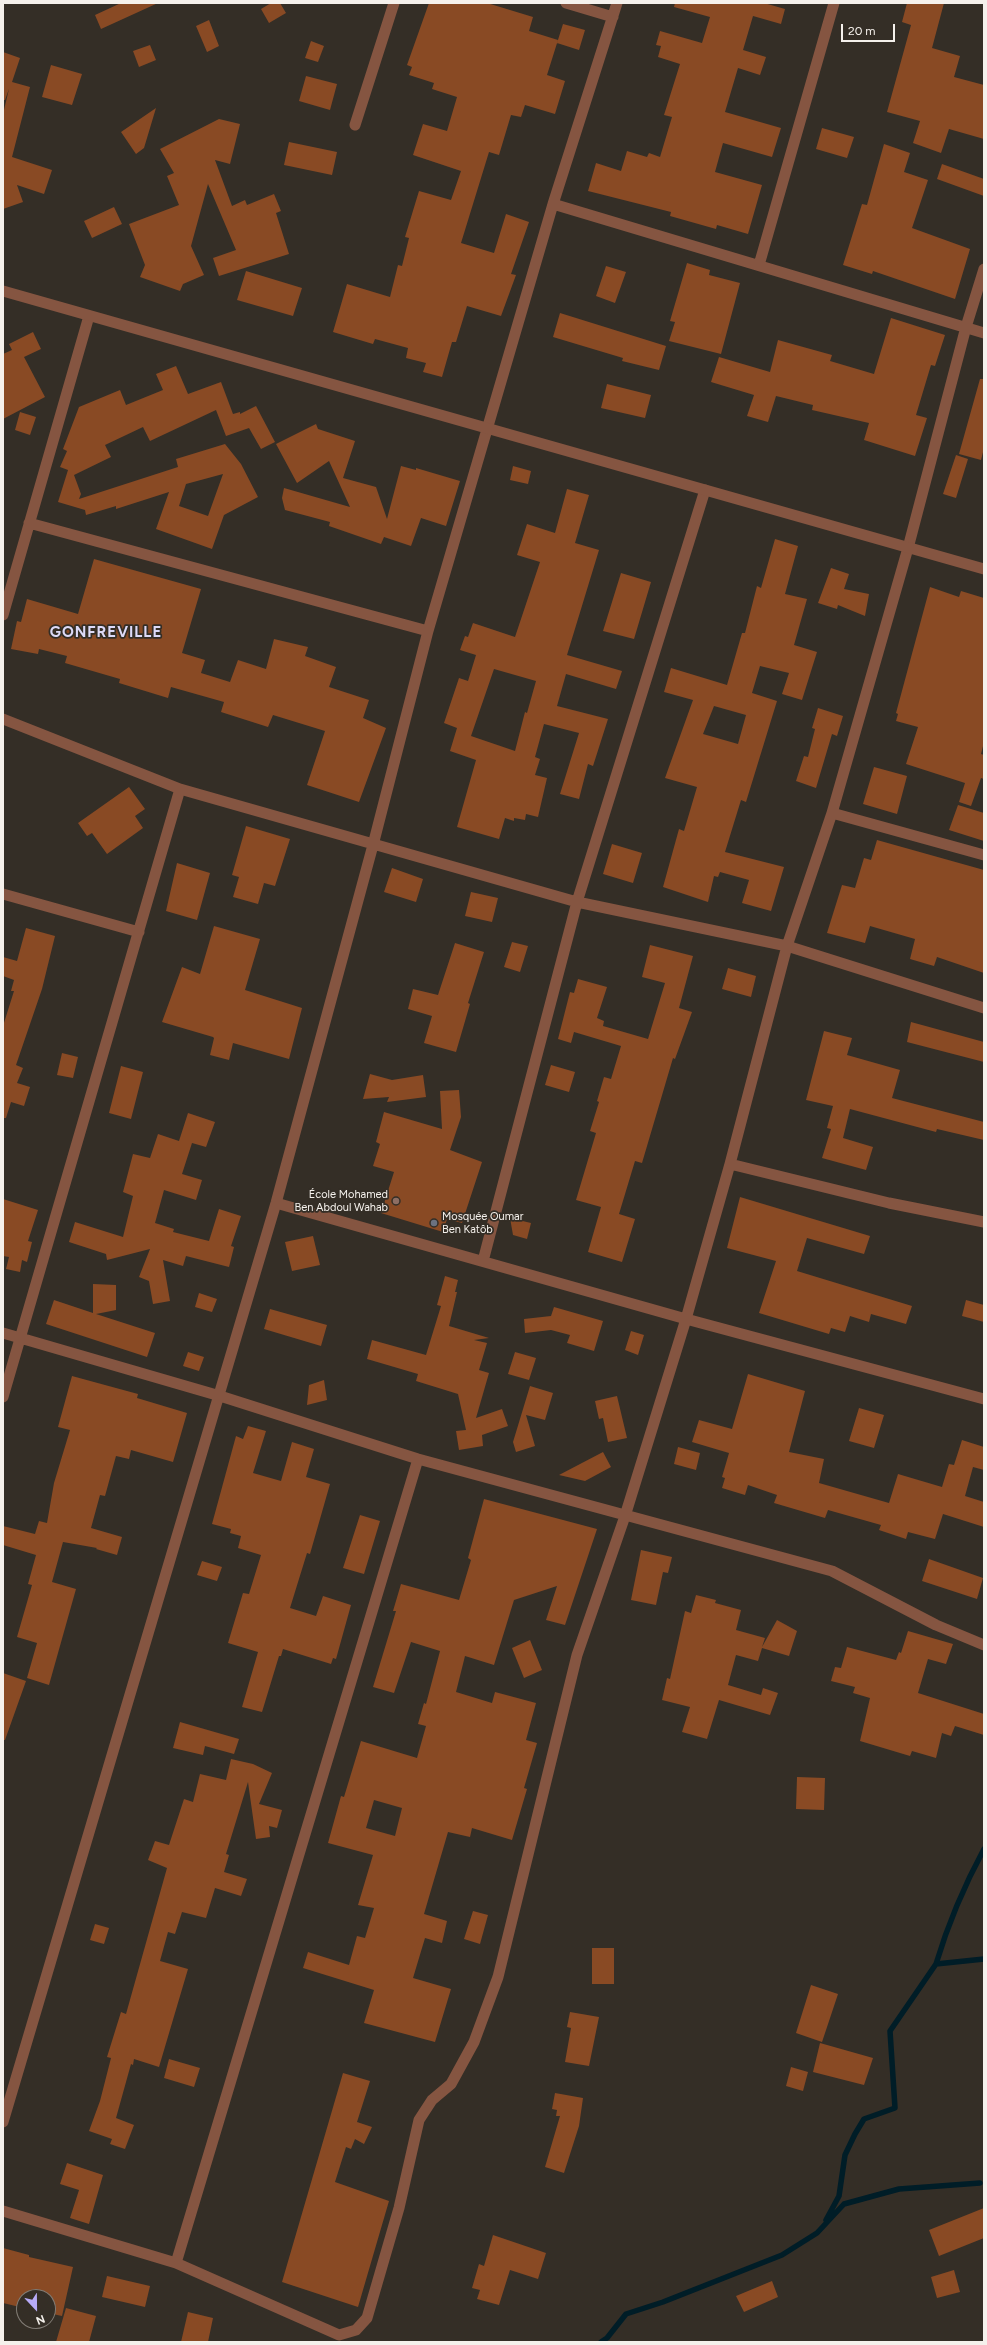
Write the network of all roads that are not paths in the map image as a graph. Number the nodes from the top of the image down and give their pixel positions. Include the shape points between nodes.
1 (394, 3) edge
2 (566, 3) edge
3 (617, 3) edge
4 (834, 3) edge
5 (614, 17) junction
6 (355, 125) dead end
7 (553, 204) junction
8 (759, 265) junction
9 (984, 269) edge
10 (3, 291) edge
11 (89, 316) junction
12 (966, 327) junction
13 (984, 333) edge
14 (488, 428) junction
15 (705, 490) junction
16 (29, 523) junction
17 (908, 548) junction
18 (984, 569) edge
19 (3, 615) edge
20 (428, 631) junction
21 (3, 719) edge
22 (180, 789) junction
23 (832, 813) junction
24 (373, 845) junction
25 (984, 855) edge
26 (3, 894) edge
27 (577, 902) junction
28 (139, 932) junction
29 (787, 946) junction
30 (984, 1008) edge
31 (730, 1164) junction
32 (276, 1203) junction
33 (984, 1222) edge
34 (482, 1261) junction
35 (686, 1319) junction
36 (3, 1333) edge
37 (22, 1338) junction
38 (220, 1396) junction
39 (3, 1397) edge
40 (984, 1399) edge
41 (418, 1458) junction
42 (625, 1516) junction
43 (984, 1645) edge
44 (3, 2122) edge
45 (3, 2211) edge
46 (176, 2263) junction

1 - 6 street
2 - 5 street
3 - 5 street
4 - 8 street
5 - 7 street
7 - 8 street
7 - 14 street
8 - 12 street
9 - 12 street
10 - 11 street
11 - 14 street
11 - 16 street
12 - 13 street
12 - 17 street
14 - 15 street
14 - 20 street
15 - 17 street
15 - 27 street
16 - 19 street
16 - 20 street
17 - 18 street
17 - 23 street
20 - 24 street
21 - 22 street
22 - 24 street
22 - 28 street
23 - 25 street
23 - 29 street
24 - 27 street
24 - 32 street
26 - 28 street
27 - 29 street
27 - 34 street
28 - 37 street
29 - 30 street
29 - 31 street
31 - 33 street via 889,1203
31 - 35 street
32 - 34 street
32 - 38 street
34 - 35 street
35 - 40 street
35 - 42 street
36 - 37 street
37 - 38 street
37 - 39 street
38 - 41 street
38 - 44 street
41 - 42 street
41 - 46 street
42 - 43 street via 832,1571 936,1625
42 - 46 street via 578,1655 498,1977 474,2042 452,2084 432,2100 419,2120 399,2208 367,2318 356,2330 339,2335
45 - 46 street

